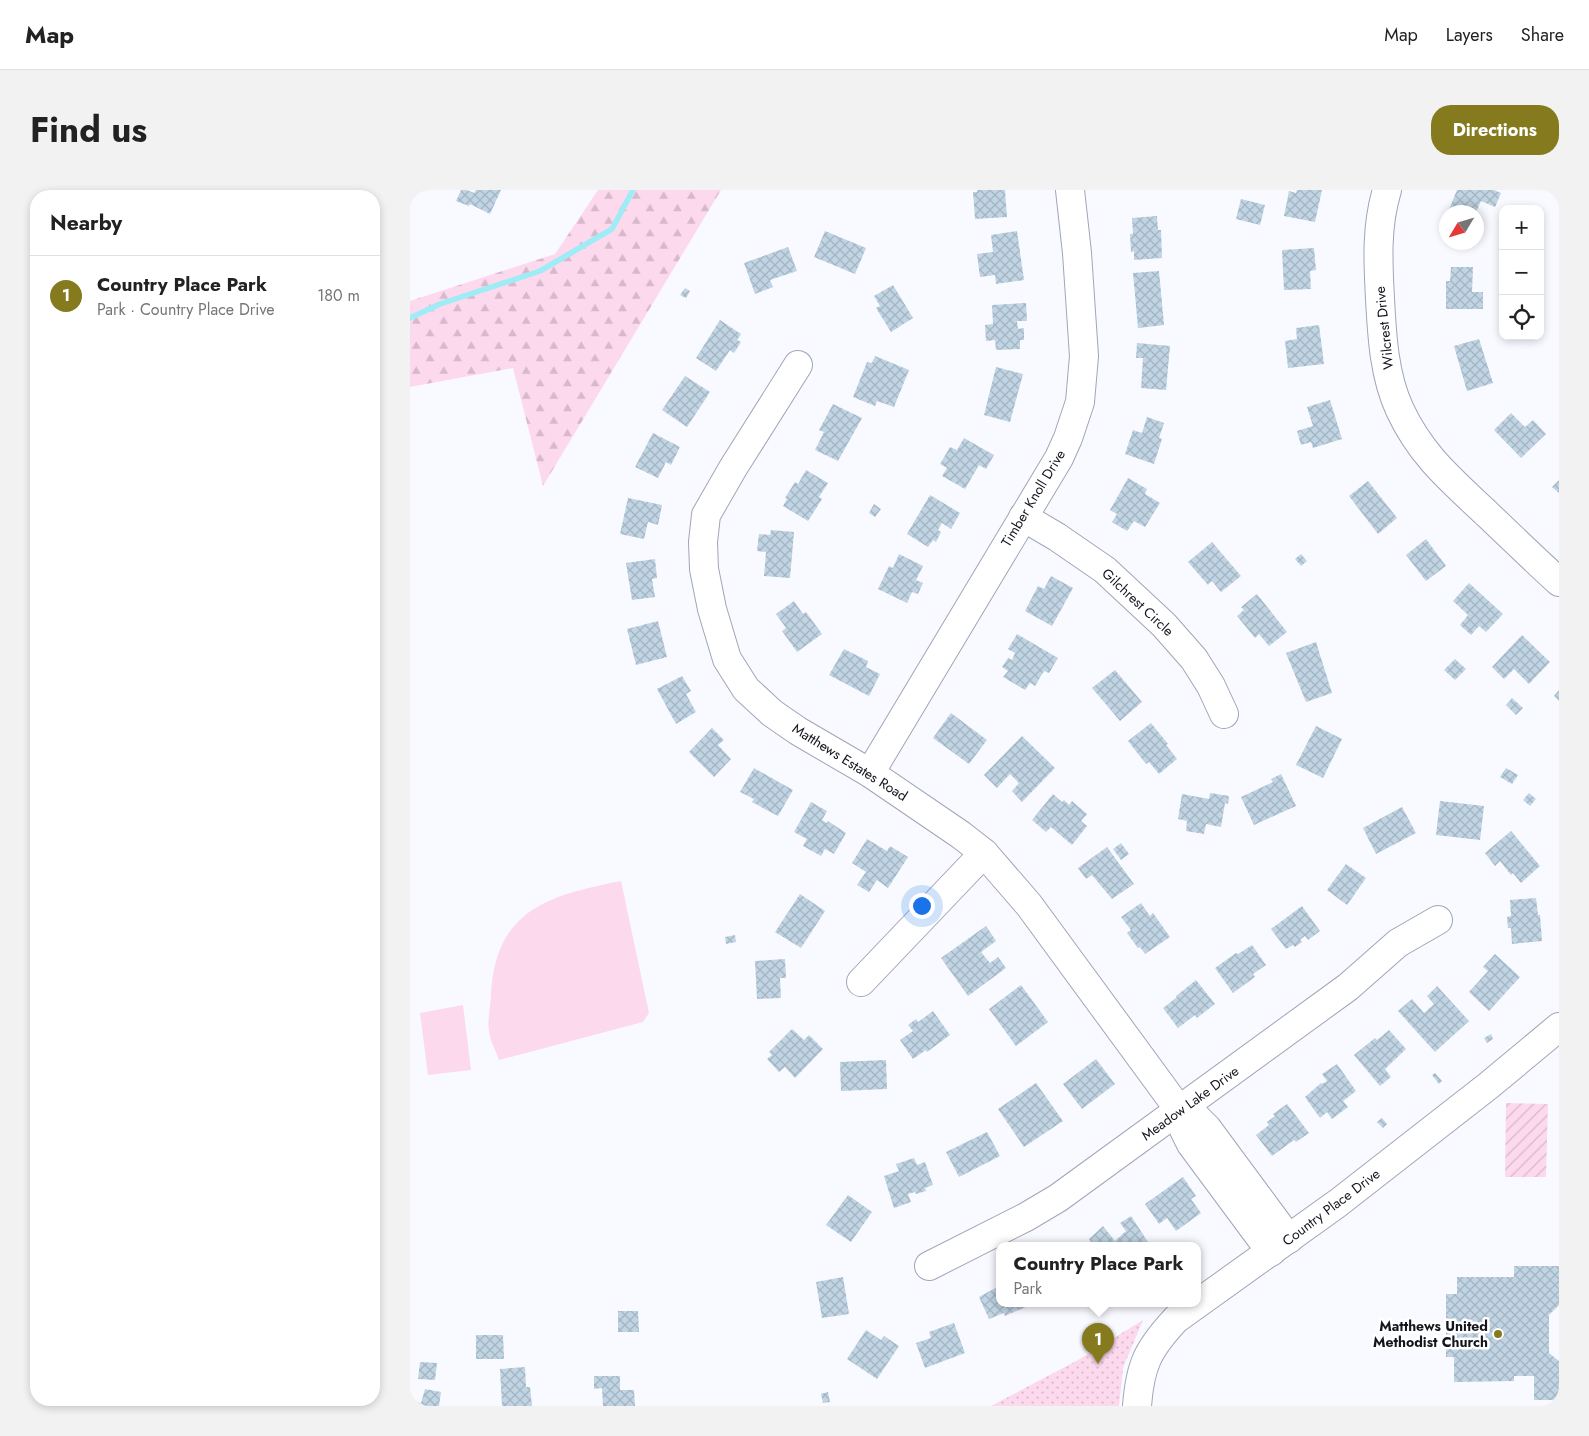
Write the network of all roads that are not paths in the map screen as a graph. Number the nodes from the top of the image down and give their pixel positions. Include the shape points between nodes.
1 (1070, 190) edge
2 (1387, 190) edge
3 (798, 365) dead end
4 (1024, 517) junction
5 (1559, 582) edge
6 (1224, 714) dead end
7 (870, 772) junction
8 (984, 852) junction
9 (1438, 920) dead end
10 (861, 982) dead end
11 (1559, 1027) edge
12 (1180, 1111) junction
13 (1280, 1246) junction
14 (929, 1266) dead end
15 (1201, 1301) edge
16 (1193, 1307) edge
17 (1137, 1406) edge

1 - 4 street, Timber Knoll Drive via 1084,356 1080,402 1059,458
2 - 5 street, Wilcrest Drive via 1377,248 1381,321 1385,354 1399,408 1435,465
3 - 7 street, Matthews Estates Road via 706,516 704,569 727,659 746,689 772,713
4 - 6 street, Gilchrest Circle via 1105,570 1164,625 1194,659
4 - 7 street, Timber Knoll Drive
7 - 8 street, Matthews Estates Road
8 - 10 street
8 - 12 street, Matthews Estates Road via 1029,905
9 - 12 street, Meadow Lake Drive via 1398,943 1348,987
11 - 13 street, Country Place Drive via 1338,1204
12 - 13 street, Matthews Estates Road via 1191,1144
12 - 14 street, Meadow Lake Drive via 1058,1198
13 - 15 street, Country Place Drive
16 - 17 street, Country Place Drive via 1160,1336 1145,1360

